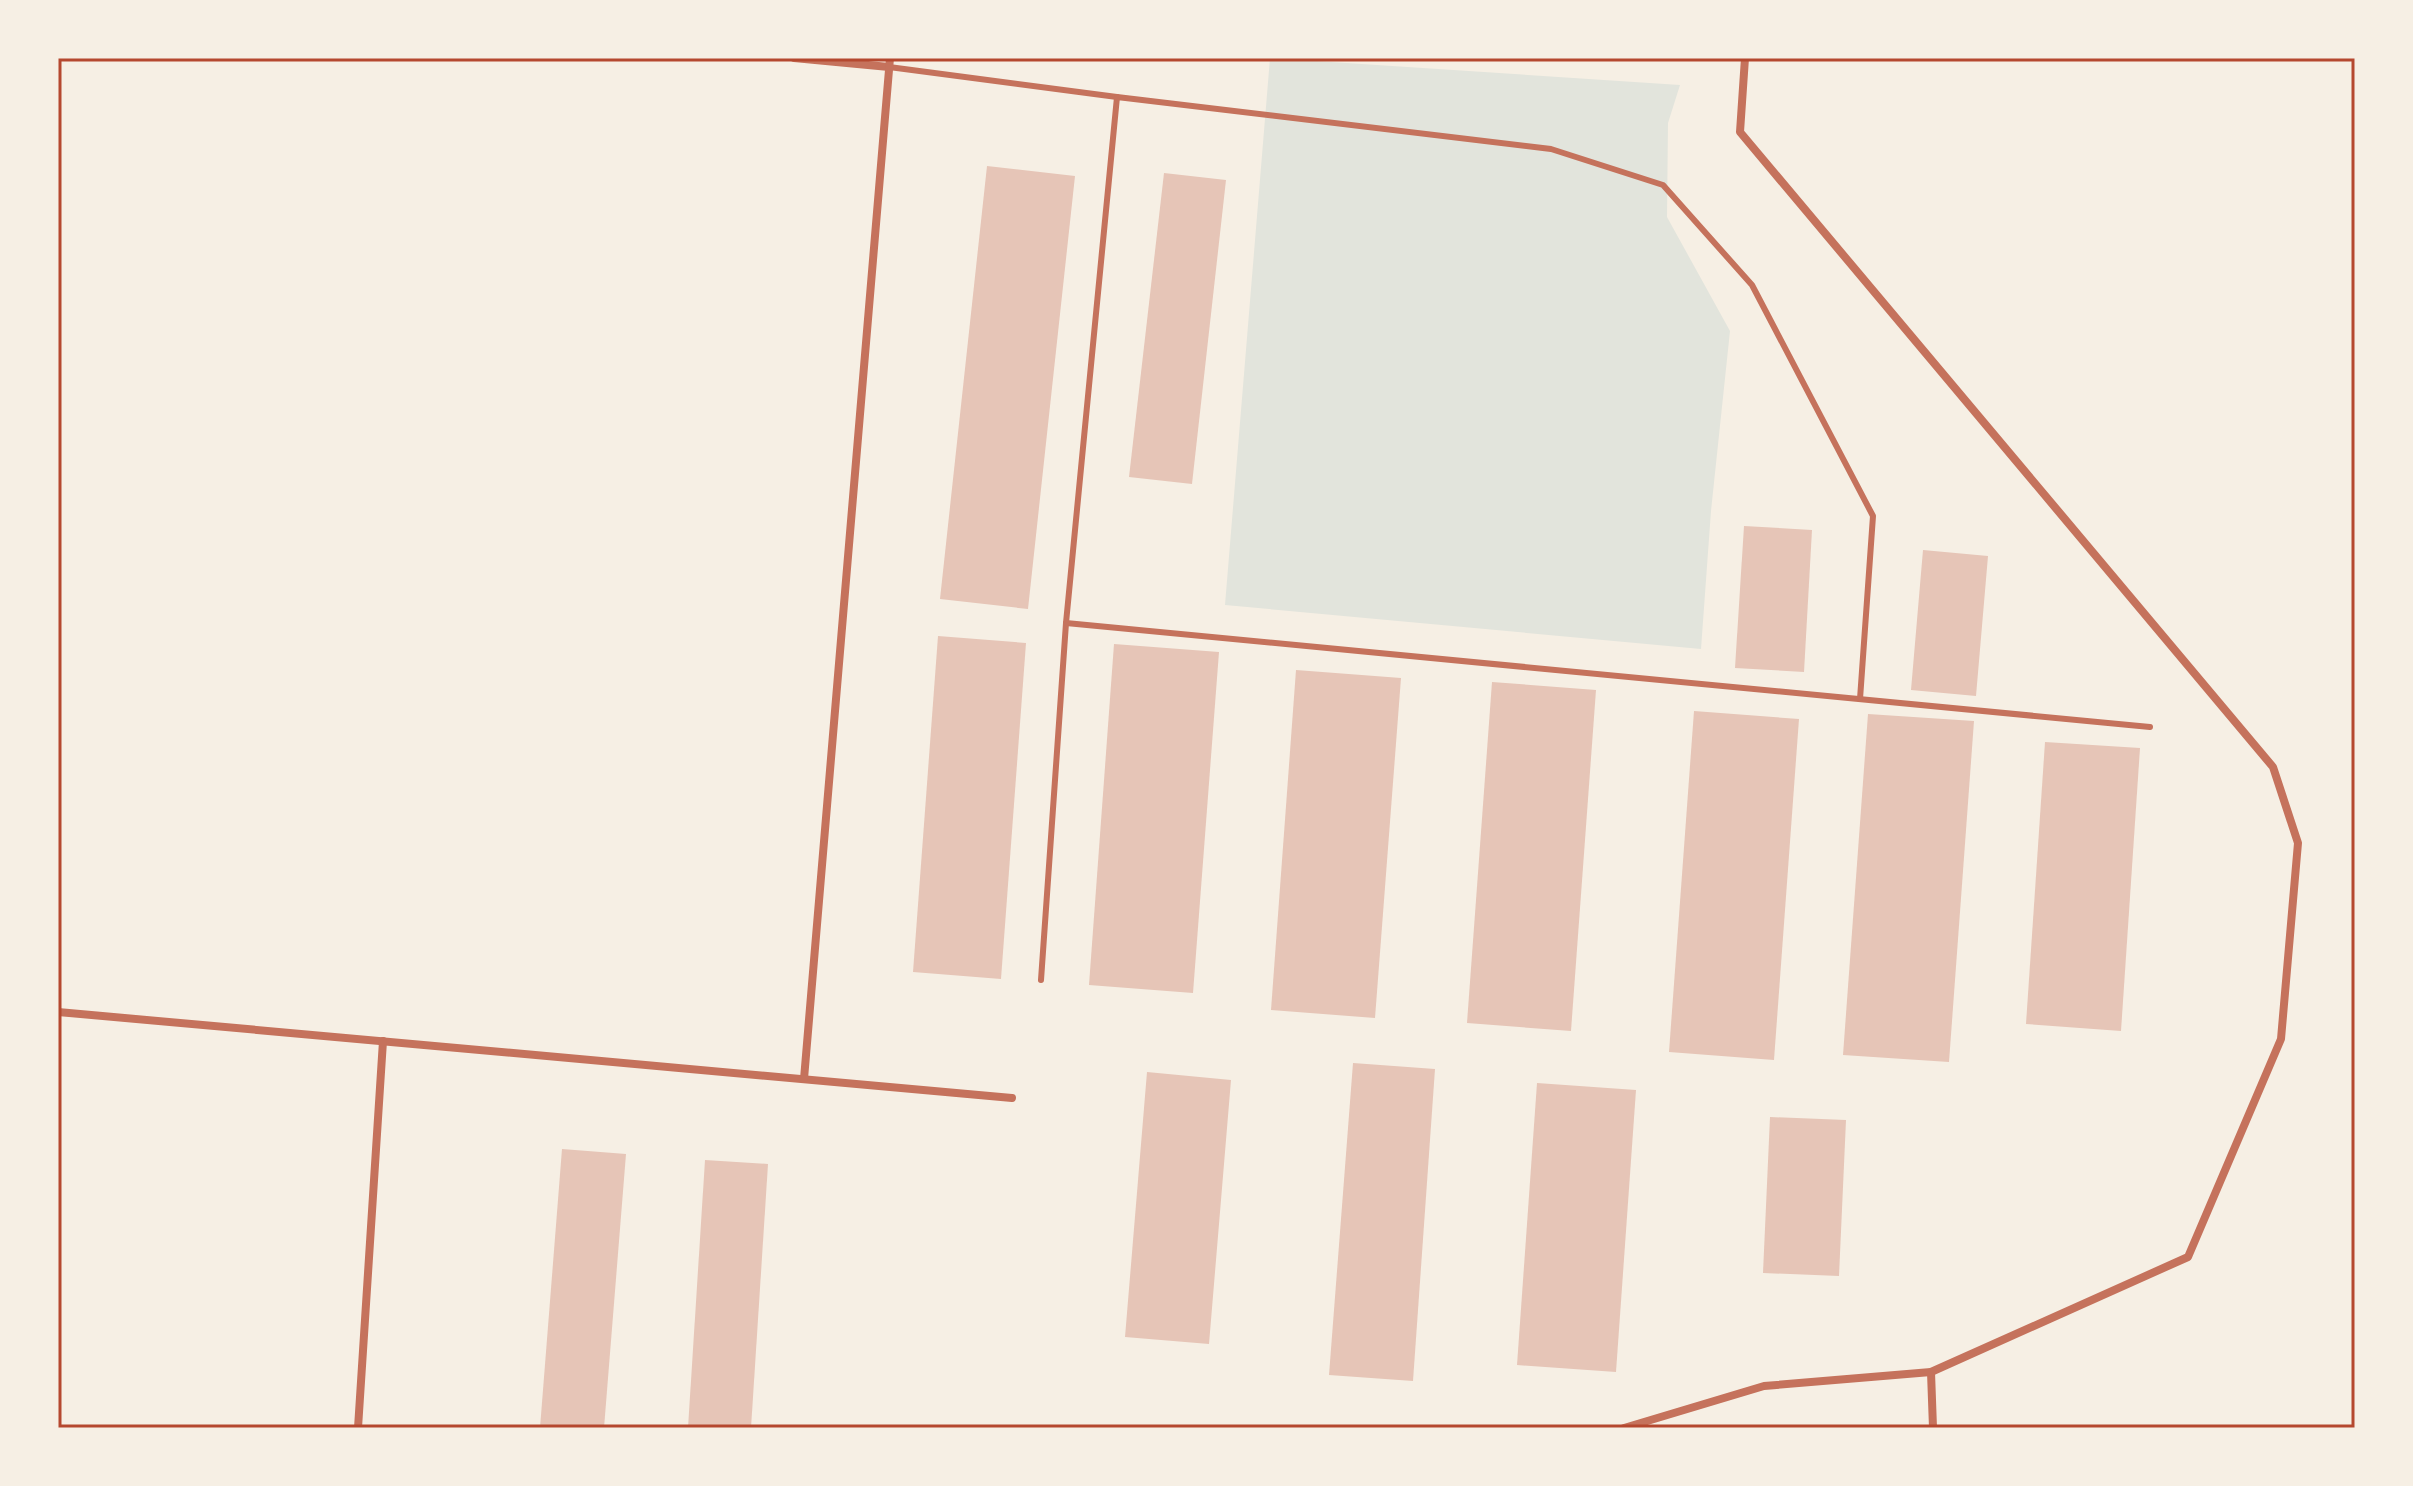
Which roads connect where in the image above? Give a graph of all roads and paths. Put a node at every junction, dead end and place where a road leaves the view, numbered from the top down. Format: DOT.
graph roads {
  1 [pos="794,58"];
  2 [pos="1745,58"];
  3 [pos="889,63"];
  4 [pos="1117,97"];
  5 [pos="1066,623"];
  6 [pos="1860,699"];
  7 [pos="2150,727"];
  8 [pos="1041,980"];
  9 [pos="58,1012"];
  10 [pos="383,1041"];
  11 [pos="804,1079"];
  12 [pos="1012,1098"];
  13 [pos="1931,1372"];
  14 [pos="358,1428"];
  15 [pos="1624,1428"];
  16 [pos="1933,1428"];
  1 -- 3 [label="street"];
  2 -- 13 [label="street"];
  3 -- 4 [label="lane"];
  3 -- 11 [label="street"];
  4 -- 5 [label="lane"];
  4 -- 6 [label="lane"];
  5 -- 6 [label="lane"];
  5 -- 8 [label="lane"];
  6 -- 7 [label="lane"];
  9 -- 10 [label="street"];
  10 -- 11 [label="street"];
  10 -- 14 [label="street"];
  11 -- 12 [label="street"];
  13 -- 15 [label="street"];
  13 -- 16 [label="street"];
}
